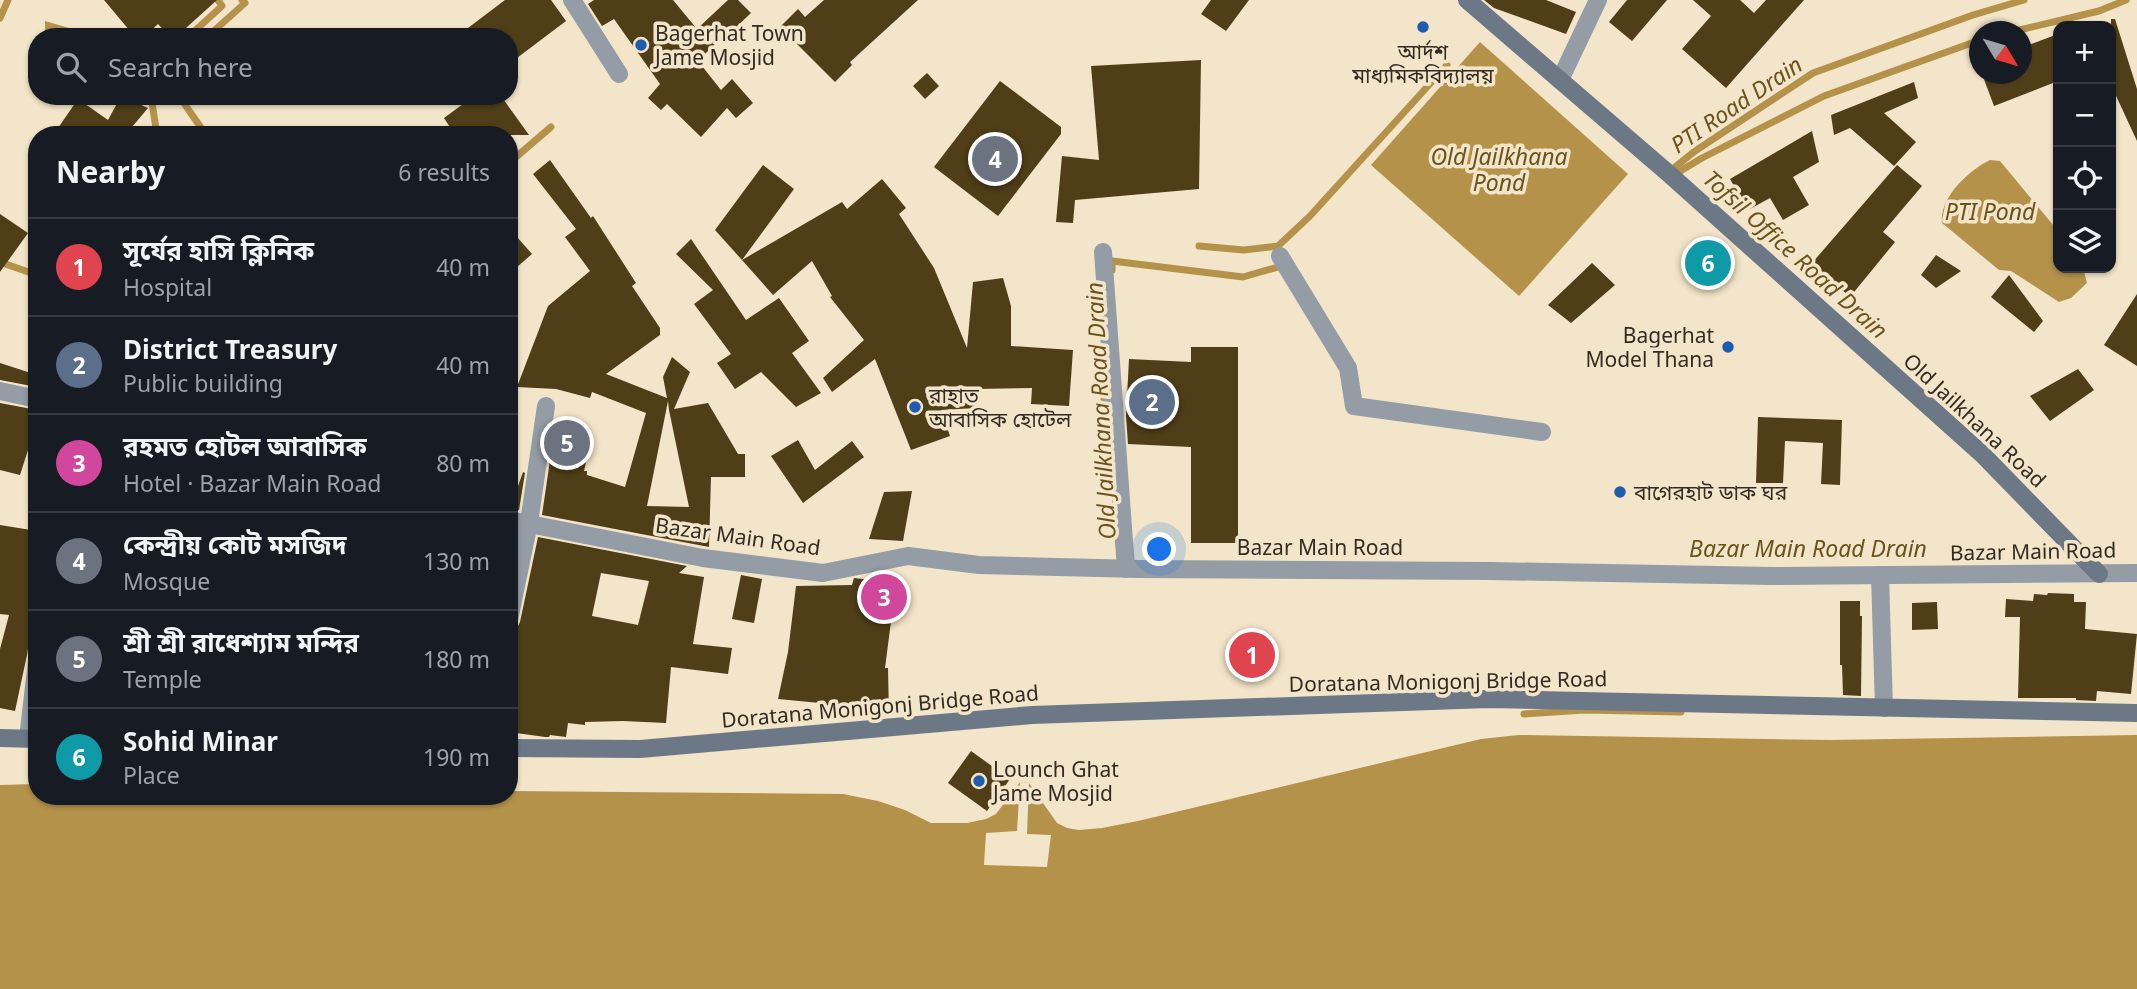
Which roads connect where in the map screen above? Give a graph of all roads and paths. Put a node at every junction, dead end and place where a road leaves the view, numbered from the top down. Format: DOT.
graph roads {
  1 [pos="572,0"];
  2 [pos="1467,0"];
  3 [pos="1598,0"];
  4 [pos="619,74"];
  5 [pos="1560,80"];
  6 [pos="1103,252"];
  7 [pos="1280,256"];
  8 [pos="0,391"];
  9 [pos="28,397"];
  10 [pos="546,406"];
  11 [pos="1542,432"];
  12 [pos="518,521"];
  13 [pos="529,523"];
  14 [pos="1126,569"];
  15 [pos="2137,573"];
  16 [pos="2099,574"];
  17 [pos="1880,575"];
  18 [pos="518,576"];
  19 [pos="1884,708"];
  20 [pos="2137,713"];
  21 [pos="0,738"];
  22 [pos="28,738"];
  23 [pos="518,748"];
  1 -- 4 [label="street"];
  2 -- 5 [label="main road, Old Jailkhana Road"];
  3 -- 5 [label="street"];
  5 -- 16 [label="main road, Old Jailkhana Road"];
  6 -- 14 [label="street"];
  7 -- 11 [label="street"];
  8 -- 9 [label="street"];
  10 -- 13 [label="street"];
  12 -- 13 [label="street, Bazar Main Road"];
  13 -- 14 [label="street, Bazar Main Road"];
  13 -- 18 [label="street"];
  14 -- 17 [label="street, Bazar Main Road"];
  15 -- 16 [label="street, Bazar Main Road"];
  16 -- 17 [label="street, Bazar Main Road"];
  17 -- 19 [label="street"];
  19 -- 20 [label="main road, Doratana Monigonj Bridge Road"];
  19 -- 23 [label="main road, Doratana Monigonj Bridge Road"];
  21 -- 22 [label="main road"];
}
